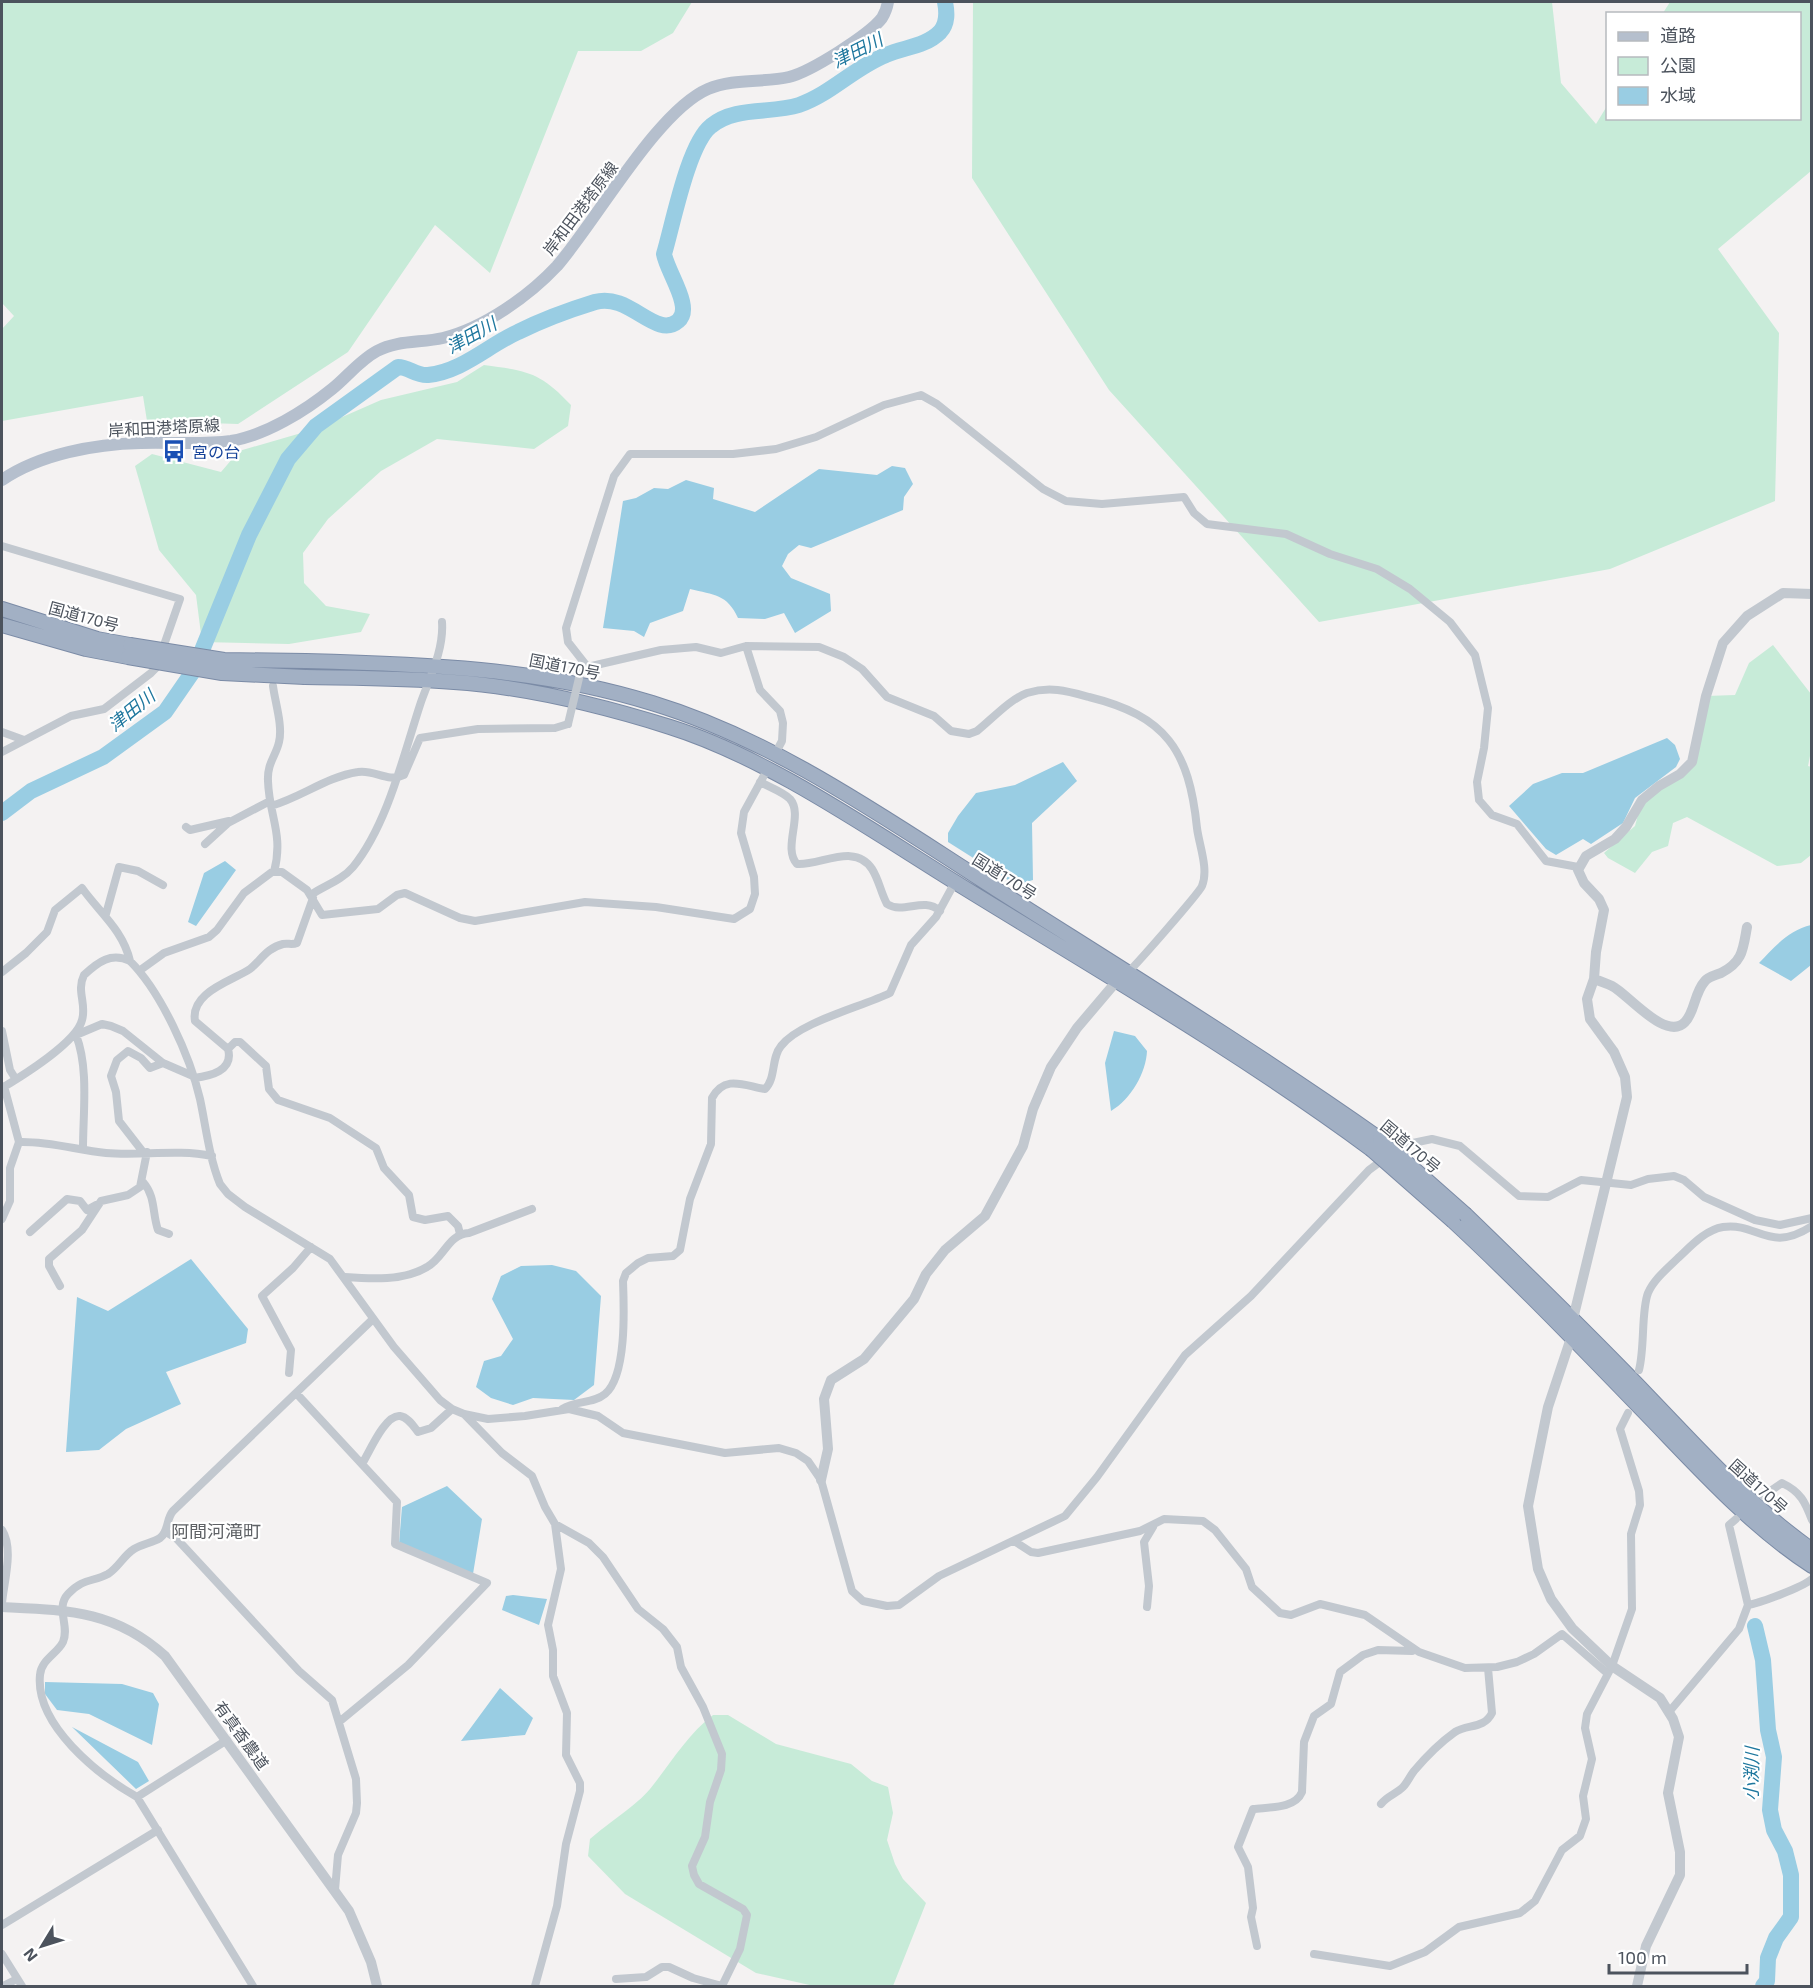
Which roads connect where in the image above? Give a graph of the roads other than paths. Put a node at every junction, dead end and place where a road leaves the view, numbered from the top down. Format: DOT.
graph roads {
  1 [pos="888,2"];
  2 [pos="2,480"];
  3 [pos="2,546"];
  4 [pos="1812,594"];
  5 [pos="2,609"];
  6 [pos="442,622"];
  7 [pos="2,625"];
  8 [pos="746,646"];
  9 [pos="129,651"];
  10 [pos="433,665"];
  11 [pos="583,668"];
  12 [pos="429,680"];
  13 [pos="273,686"];
  14 [pos="2,732"];
  15 [pos="24,740"];
  16 [pos="2,752"];
  17 [pos="775,754"];
  18 [pos="764,776"];
  19 [pos="396,779"];
  20 [pos="271,803"];
  21 [pos="233,821"];
  22 [pos="186,827"];
  23 [pos="205,844"];
  24 [pos="1578,870"];
  25 [pos="274,872"];
  26 [pos="955,882"];
  27 [pos="163,885"];
  28 [pos="312,896"];
  29 [pos="940,911"];
  30 [pos="106,914"];
  31 [pos="1747,927"];
  32 [pos="130,960"];
  33 [pos="139,970"];
  34 [pos="2,972"];
  35 [pos="1129,973"];
  36 [pos="1594,979"];
  37 [pos="1116,982"];
  38 [pos="2,1031"];
  39 [pos="76,1035"];
  40 [pos="228,1049"];
  41 [pos="163,1063"];
  42 [pos="194,1077"];
  43 [pos="15,1078"];
  44 [pos="3,1087"];
  45 [pos="19,1142"];
  46 [pos="1375,1144"];
  47 [pos="83,1148"];
  48 [pos="145,1152"];
  49 [pos="212,1156"];
  50 [pos="1606,1181"];
  51 [pos="143,1182"];
  52 [pos="96,1205"];
  53 [pos="532,1209"];
  54 [pos="1812,1218"];
  55 [pos="2,1219"];
  56 [pos="1812,1226"];
  57 [pos="30,1232"];
  58 [pos="170,1234"];
  59 [pos="460,1234"];
  60 [pos="311,1247"];
  61 [pos="345,1278"];
  62 [pos="60,1286"];
  63 [pos="1573,1318"];
  64 [pos="372,1320"];
  65 [pos="1571,1338"];
  66 [pos="1639,1370"];
  67 [pos="289,1373"];
  68 [pos="296,1393"];
  69 [pos="452,1409"];
  70 [pos="560,1410"];
  71 [pos="1628,1413"];
  72 [pos="464,1414"];
  73 [pos="362,1464"];
  74 [pos="821,1480"];
  75 [pos="1763,1496"];
  76 [pos="1736,1519"];
  77 [pos="1812,1520"];
  78 [pos="555,1524"];
  79 [pos="1153,1527"];
  80 [pos="2,1530"];
  81 [pos="166,1532"];
  82 [pos="1014,1541"];
  83 [pos="1812,1550"];
  84 [pos="1799,1557"];
  85 [pos="1812,1566"];
  86 [pos="1812,1572"];
  87 [pos="1812,1579"];
  88 [pos="2,1605"];
  89 [pos="1748,1605"];
  90 [pos="1147,1607"];
  91 [pos="62,1610"];
  92 [pos="1419,1652"];
  93 [pos="1488,1668"];
  94 [pos="1610,1670"];
  95 [pos="1668,1712"];
  96 [pos="339,1722"];
  97 [pos="227,1740"];
  98 [pos="137,1797"];
  99 [pos="1381,1804"];
  100 [pos="158,1830"];
  101 [pos="335,1890"];
  102 [pos="2,1924"];
  103 [pos="1257,1946"];
  104 [pos="2,1954"];
  105 [pos="1314,1954"];
  106 [pos="616,1979"];
  107 [pos="19,1983"];
  108 [pos="3,1986"];
  109 [pos="253,1986"];
  110 [pos="377,1986"];
  111 [pos="535,1986"];
  112 [pos="1637,1986"];
  1 -- 2 [label="main road, 岸和田港塔原線"];
  3 -- 15 [label="street"];
  4 -- 24 [label="street"];
  5 -- 9 [label="highway, 国道170号"];
  6 -- 10 [label="street"];
  7 -- 9 [label="highway, 国道170号"];
  8 -- 11 [label="street"];
  8 -- 17 [label="street"];
  8 -- 35 [label="street"];
  9 -- 10 [label="highway, 国道170号, bridge"];
  9 -- 12 [label="highway, 国道170号, bridge"];
  10 -- 12 [label="street"];
  10 -- 17 [label="highway, 国道170号"];
  11 -- 19 [label="street, bridge"];
  11 -- 24 [label="street"];
  12 -- 18 [label="highway, 国道170号"];
  12 -- 19 [label="street"];
  13 -- 20 [label="street"];
  14 -- 15 [label="street"];
  15 -- 16 [label="street"];
  17 -- 35 [label="highway, 国道170号"];
  18 -- 26 [label="highway, 国道170号"];
  18 -- 28 [label="street"];
  18 -- 29 [label="street"];
  19 -- 20 [label="street"];
  19 -- 28 [label="street"];
  20 -- 21 [label="street"];
  20 -- 25 [label="street"];
  21 -- 22 [label="street"];
  21 -- 23 [label="street"];
  24 -- 36 [label="street"];
  25 -- 28 [label="street"];
  25 -- 33 [label="street"];
  26 -- 29 [label="street"];
  26 -- 37 [label="highway, 国道170号"];
  27 -- 30 [label="street"];
  28 -- 40 [label="street"];
  29 -- 70 [label="street"];
  30 -- 32 [label="street"];
  30 -- 34 [label="street"];
  31 -- 36 [label="street"];
  32 -- 33 [label="street"];
  32 -- 39 [label="street"];
  33 -- 42 [label="street"];
  35 -- 37 [label="street"];
  35 -- 46 [label="highway, 国道170号"];
  36 -- 50 [label="street"];
  37 -- 46 [label="highway, 国道170号"];
  37 -- 74 [label="street"];
  38 -- 43 [label="street"];
  39 -- 41 [label="street"];
  39 -- 43 [label="street"];
  39 -- 47 [label="street"];
  40 -- 42 [label="street"];
  40 -- 59 [label="street"];
  41 -- 42 [label="street"];
  41 -- 48 [label="street"];
  42 -- 49 [label="street"];
  43 -- 44 [label="street"];
  44 -- 45 [label="street"];
  45 -- 47 [label="street"];
  45 -- 55 [label="street"];
  46 -- 63 [label="highway, 国道170号, bridge"];
  46 -- 65 [label="highway, 国道170号, bridge"];
  47 -- 48 [label="street"];
  48 -- 49 [label="street"];
  48 -- 51 [label="street"];
  49 -- 60 [label="street"];
  50 -- 54 [label="street"];
  50 -- 63 [label="street"];
  50 -- 82 [label="street"];
  51 -- 52 [label="street"];
  51 -- 58 [label="street"];
  52 -- 57 [label="street"];
  52 -- 62 [label="street"];
  53 -- 59 [label="street"];
  56 -- 66 [label="street"];
  59 -- 61 [label="street"];
  60 -- 61 [label="street"];
  60 -- 67 [label="street"];
  61 -- 64 [label="street"];
  63 -- 65 [label="street"];
  63 -- 83 [label="highway, 国道170号"];
  64 -- 68 [label="street"];
  64 -- 69 [label="street"];
  65 -- 84 [label="highway, 国道170号"];
  65 -- 94 [label="street"];
  68 -- 73 [label="street"];
  68 -- 81 [label="street"];
  69 -- 72 [label="street"];
  69 -- 73 [label="street"];
  70 -- 72 [label="street"];
  70 -- 74 [label="street"];
  71 -- 94 [label="street"];
  72 -- 78 [label="street"];
  73 -- 96 [label="street"];
  74 -- 82 [label="street"];
  75 -- 77 [label="street"];
  76 -- 89 [label="street"];
  78 -- 106 [label="street"];
  78 -- 111 [label="street"];
  79 -- 82 [label="street"];
  79 -- 90 [label="street"];
  79 -- 92 [label="street"];
  80 -- 88 [label="street"];
  81 -- 91 [label="street"];
  81 -- 96 [label="street"];
  84 -- 85 [label="highway, 国道170号"];
  84 -- 86 [label="street"];
  87 -- 89 [label="street"];
  88 -- 91 [label="street, 有真香農道"];
  89 -- 95 [label="street"];
  91 -- 97 [label="street, 有真香農道"];
  91 -- 98 [label="street"];
  92 -- 93 [label="street"];
  92 -- 103 [label="street"];
  93 -- 94 [label="street"];
  93 -- 99 [label="street"];
  94 -- 95 [label="street"];
  94 -- 105 [label="street"];
  95 -- 112 [label="street"];
  96 -- 101 [label="street"];
  97 -- 98 [label="street"];
  97 -- 101 [label="street, 有真香農道"];
  98 -- 100 [label="street"];
  100 -- 102 [label="street"];
  100 -- 109 [label="street"];
  101 -- 110 [label="street, 有真香農道"];
  104 -- 107 [label="street"];
  107 -- 108 [label="street"];
}
